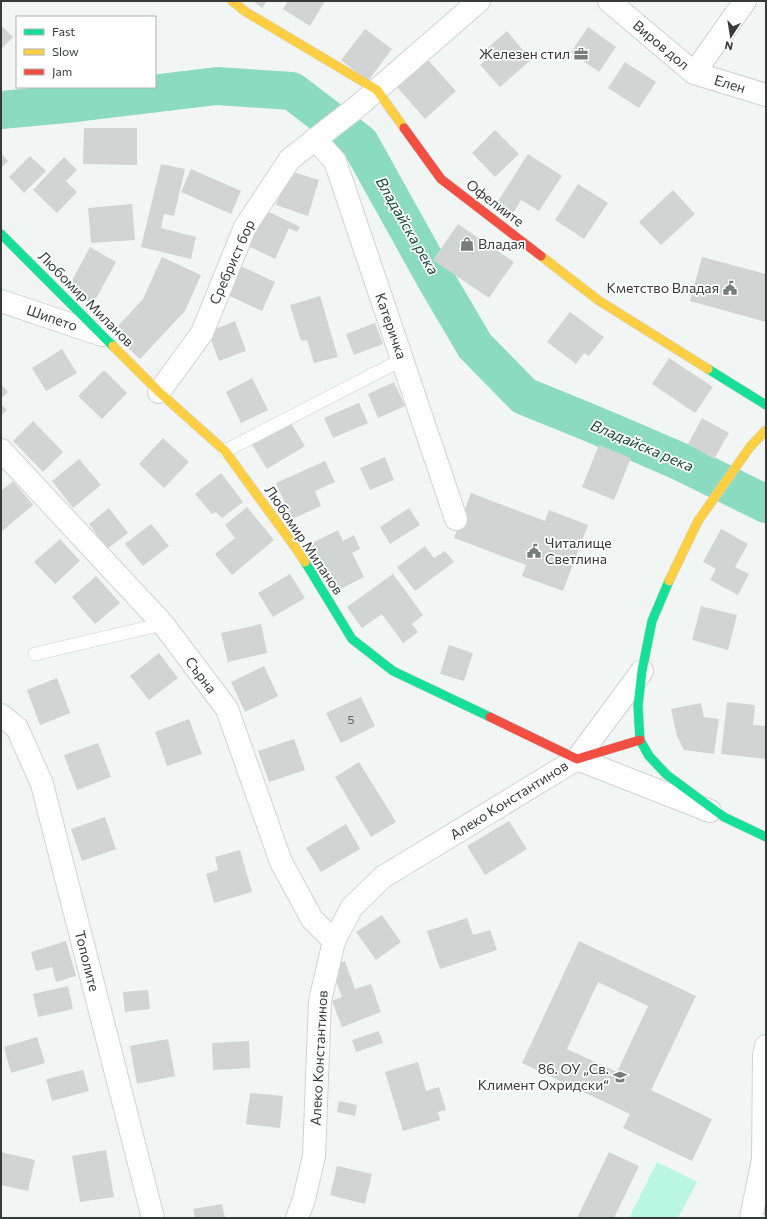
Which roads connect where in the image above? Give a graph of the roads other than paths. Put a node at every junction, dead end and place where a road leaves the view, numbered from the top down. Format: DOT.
graph roads {
  1 [pos="232,1"];
  2 [pos="479,1"];
  3 [pos="609,1"];
  4 [pos="746,1"];
  5 [pos="694,73"];
  6 [pos="377,90"];
  7 [pos="766,96"];
  8 [pos="315,139"];
  9 [pos="1,234"];
  10 [pos="1,301"];
  11 [pos="102,335"];
  12 [pos="403,359"];
  13 [pos="159,392"];
  14 [pos="766,405"];
  15 [pos="766,430"];
  16 [pos="1,450"];
  17 [pos="226,451"];
  18 [pos="456,519"];
  19 [pos="163,624"];
  20 [pos="35,654"];
  21 [pos="642,671"];
  22 [pos="1,715"];
  23 [pos="640,740"];
  24 [pos="577,759"];
  25 [pos="724,816"];
  26 [pos="766,837"];
  27 [pos="334,941"];
  28 [pos="766,1046"];
  29 [pos="152,1218"];
  30 [pos="297,1218"];
  31 [pos="752,1218"];
  1 -- 6 [label="street, Офелиите"];
  2 -- 6 [label="street"];
  3 -- 5 [label="street, Виров дол"];
  4 -- 5 [label="street"];
  5 -- 7 [label="street, Елен"];
  6 -- 8 [label="street, Сребрист бор"];
  6 -- 14 [label="street, Офелиите"];
  8 -- 12 [label="street, Катеричка"];
  8 -- 13 [label="street, Сребрист бор"];
  9 -- 11 [label="street, Любомир Миланов"];
  10 -- 11 [label="street, Шипето"];
  11 -- 13 [label="street, Любомир Миланов"];
  12 -- 17 [label="lane"];
  12 -- 18 [label="street, Катеричка"];
  13 -- 17 [label="street, Любомир Миланов"];
  15 -- 21 [label="street"];
  16 -- 19 [label="street, Сърна"];
  17 -- 24 [label="street, Любомир Миланов"];
  19 -- 20 [label="lane"];
  19 -- 27 [label="street, Сърна"];
  21 -- 23 [label="street"];
  21 -- 24 [label="street"];
  22 -- 29 [label="street, Тополите"];
  23 -- 24 [label="street"];
  23 -- 25 [label="street"];
  24 -- 25 [label="street"];
  24 -- 27 [label="street, Алеко Константинов"];
  25 -- 26 [label="street"];
  27 -- 30 [label="street, Алеко Константинов"];
  28 -- 31 [label="street"];
}
